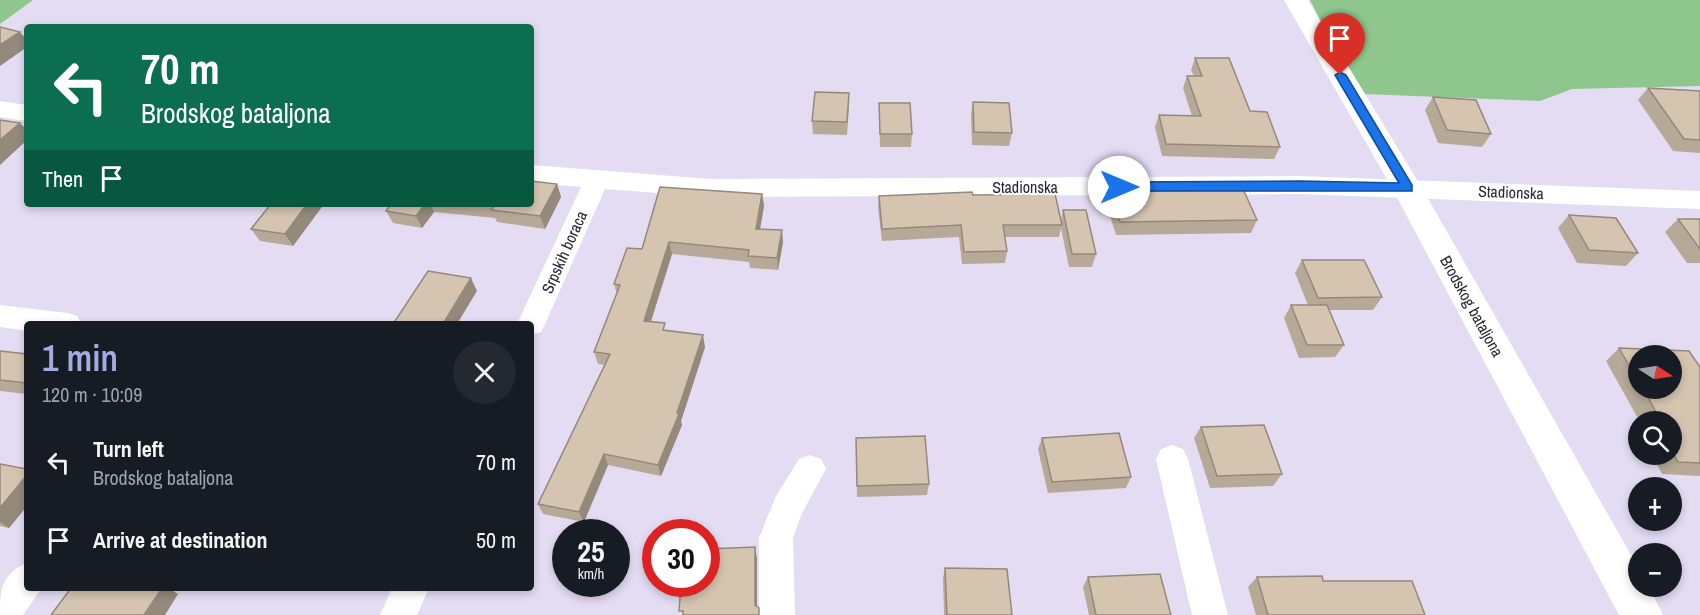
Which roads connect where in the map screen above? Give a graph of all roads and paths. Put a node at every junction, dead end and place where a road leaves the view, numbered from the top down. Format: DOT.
graph roads {
  1 [pos="1296,0"];
  2 [pos="0,109"];
  3 [pos="24,113"];
  4 [pos="534,174"];
  5 [pos="597,179"];
  6 [pos="1407,188"];
  7 [pos="1700,200"];
  8 [pos="0,316"];
  9 [pos="42,321"];
  10 [pos="532,321"];
  11 [pos="1172,459"];
  12 [pos="810,469"];
  13 [pos="24,584"];
  14 [pos="410,591"];
  15 [pos="2,615"];
  16 [pos="398,615"];
  17 [pos="777,615"];
  18 [pos="1210,615"];
  19 [pos="1642,615"];
  1 -- 6 [label="street, Brodskog bataljona"];
  2 -- 3 [label="street"];
  4 -- 5 [label="street, Stadionska"];
  5 -- 6 [label="street, Stadionska"];
  5 -- 10 [label="street, Srpskih boraca"];
  6 -- 7 [label="street, Stadionska"];
  6 -- 19 [label="street, Brodskog bataljona"];
  8 -- 9 [label="street"];
  11 -- 18 [label="street"];
  12 -- 17 [label="street"];
  13 -- 15 [label="street"];
  14 -- 16 [label="street"];
}
